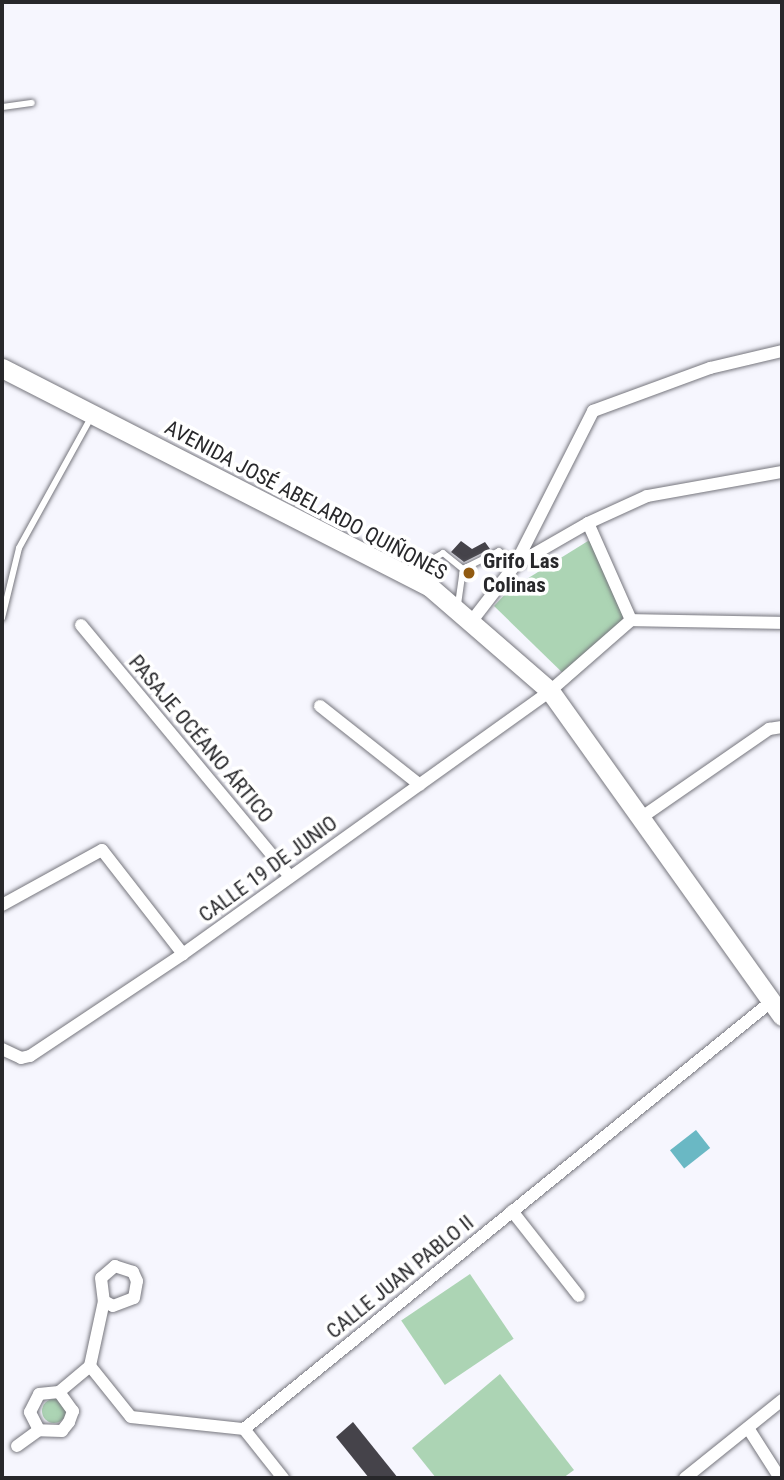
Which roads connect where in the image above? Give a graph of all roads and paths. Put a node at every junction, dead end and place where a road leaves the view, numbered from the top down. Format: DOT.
graph roads {
  1 [pos="32,103"];
  2 [pos="2,107"];
  3 [pos="782,351"];
  4 [pos="2,368"];
  5 [pos="92,414"];
  6 [pos="782,472"];
  7 [pos="588,523"];
  8 [pos="515,565"];
  9 [pos="463,569"];
  10 [pos="405,574"];
  11 [pos="464,616"];
  12 [pos="2,618"];
  13 [pos="631,620"];
  14 [pos="782,623"];
  15 [pos="81,625"];
  16 [pos="551,691"];
  17 [pos="320,706"];
  18 [pos="782,727"];
  19 [pos="419,785"];
  20 [pos="642,817"];
  21 [pos="290,877"];
  22 [pos="2,905"];
  23 [pos="183,954"];
  24 [pos="777,1008"];
  25 [pos="2,1049"];
  26 [pos="512,1211"];
  27 [pos="579,1296"];
  28 [pos="104,1301"];
  29 [pos="90,1367"];
  30 [pos="59,1392"];
  31 [pos="782,1400"];
  32 [pos="748,1428"];
  33 [pos="244,1429"];
  34 [pos="38,1430"];
  35 [pos="17,1446"];
  36 [pos="283,1478"];
  37 [pos="685,1478"];
  38 [pos="780,1478"];
  1 -- 2 [label="lane"];
  3 -- 8 [label="street"];
  4 -- 5 [label="main road, AVENIDA JOSÉ ABELARDO QUIÑONES"];
  5 -- 10 [label="main road, AVENIDA JOSÉ ABELARDO QUIÑONES"];
  5 -- 12 [label="lane"];
  6 -- 7 [label="street"];
  7 -- 8 [label="street"];
  7 -- 13 [label="street"];
  8 -- 9 [label="lane"];
  8 -- 11 [label="street"];
  9 -- 10 [label="lane"];
  9 -- 11 [label="lane"];
  10 -- 11 [label="main road, AVENIDA JOSÉ ABELARDO QUIÑONES"];
  11 -- 16 [label="main road, AVENIDA JOSÉ ABELARDO QUIÑONES"];
  13 -- 14 [label="street"];
  13 -- 16 [label="street, CALLE 19 DE JUNIO"];
  15 -- 21 [label="street, PASAJE OCÉANO ÁRTICO"];
  16 -- 19 [label="street, CALLE 19 DE JUNIO"];
  16 -- 20 [label="main road, AVENIDA JOSÉ ABELARDO QUIÑONES"];
  17 -- 19 [label="street"];
  18 -- 20 [label="street"];
  19 -- 21 [label="street, CALLE 19 DE JUNIO"];
  20 -- 24 [label="main road, AVENIDA JOSÉ ABELARDO QUIÑONES"];
  21 -- 23 [label="street, CALLE 19 DE JUNIO"];
  22 -- 23 [label="street"];
  23 -- 25 [label="street, CALLE 19 DE JUNIO"];
  24 -- 26 [label="street, CALLE JUAN PABLO II"];
  26 -- 27 [label="street"];
  26 -- 33 [label="street, CALLE JUAN PABLO II"];
  28 -- 29 [label="street"];
  29 -- 30 [label="street"];
  29 -- 33 [label="street"];
  30 -- 34 [label="street"];
  30 -- 34 [label="street"];
  31 -- 32 [label="street"];
  32 -- 37 [label="street"];
  32 -- 38 [label="street"];
  33 -- 36 [label="street"];
  34 -- 35 [label="street"];
}
